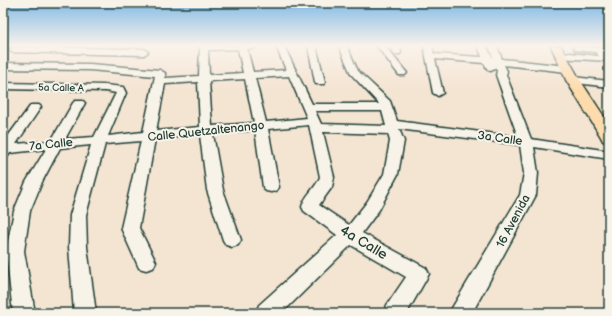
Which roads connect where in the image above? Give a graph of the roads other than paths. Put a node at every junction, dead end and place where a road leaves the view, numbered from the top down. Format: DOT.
graph roads {
  1 [pos="488,60"];
  2 [pos="33,61"];
  3 [pos="204,61"];
  4 [pos="247,61"];
  5 [pos="286,61"];
  6 [pos="315,61"];
  7 [pos="349,61"];
  8 [pos="392,61"];
  9 [pos="431,61"];
  10 [pos="489,61"];
  11 [pos="498,61"];
  12 [pos="568,61"];
  13 [pos="3,66"];
  14 [pos="27,67"];
  15 [pos="500,68"];
  16 [pos="291,73"];
  17 [pos="402,73"];
  18 [pos="570,74"];
  19 [pos="249,76"];
  20 [pos="160,77"];
  21 [pos="203,79"];
  22 [pos="320,82"];
  23 [pos="609,84"];
  24 [pos="5,88"];
  25 [pos="438,93"];
  26 [pos="79,103"];
  27 [pos="35,107"];
  28 [pos="307,107"];
  29 [pos="386,108"];
  30 [pos="314,125"];
  31 [pos="261,126"];
  32 [pos="393,127"];
  33 [pos="206,132"];
  34 [pos="608,134"];
  35 [pos="148,137"];
  36 [pos="99,140"];
  37 [pos="526,142"];
  38 [pos="55,144"];
  39 [pos="4,150"];
  40 [pos="609,156"];
  41 [pos="271,187"];
  42 [pos="350,235"];
  43 [pos="232,240"];
  44 [pos="146,262"];
  45 [pos="465,311"];
  46 [pos="24,313"];
  47 [pos="85,313"];
  48 [pos="267,313"];
  49 [pos="395,313"];
  1 -- 15 [label="street, 16 Avenida"];
  2 -- 14 [label="street"];
  3 -- 21 [label="street"];
  4 -- 19 [label="street"];
  5 -- 16 [label="street"];
  6 -- 22 [label="street"];
  7 -- 29 [label="street"];
  8 -- 17 [label="street"];
  9 -- 25 [label="street"];
  10 -- 15 [label="street"];
  11 -- 15 [label="street, 16 Avenida"];
  12 -- 18 [label="main road"];
  13 -- 14 [label="street"];
  14 -- 20 [label="street"];
  14 -- 24 [label="street"];
  15 -- 18 [label="street"];
  15 -- 37 [label="street, 16 Avenida"];
  16 -- 19 [label="street"];
  16 -- 28 [label="street"];
  18 -- 23 [label="street"];
  18 -- 34 [label="main road"];
  19 -- 21 [label="street"];
  19 -- 31 [label="street"];
  20 -- 21 [label="street"];
  20 -- 35 [label="street"];
  21 -- 33 [label="street"];
  24 -- 36 [label="street, 5a Calle A"];
  26 -- 38 [label="street"];
  27 -- 39 [label="street"];
  28 -- 29 [label="street"];
  28 -- 30 [label="street"];
  29 -- 32 [label="street"];
  30 -- 31 [label="street, Calle Quetzaltenango"];
  30 -- 32 [label="street, Calle Quetzaltenango"];
  30 -- 42 [label="street, 4a Calle"];
  31 -- 33 [label="street, Calle Quetzaltenango"];
  31 -- 41 [label="street"];
  32 -- 37 [label="street, 3a Calle"];
  32 -- 42 [label="street"];
  33 -- 35 [label="street, Calle Quetzaltenango"];
  33 -- 43 [label="street"];
  35 -- 36 [label="street, Calle Quetzaltenango"];
  35 -- 44 [label="street"];
  36 -- 38 [label="street, 7a Calle"];
  36 -- 47 [label="street"];
  37 -- 40 [label="street, 3a Calle"];
  37 -- 45 [label="street, 16 Avenida"];
  38 -- 39 [label="street, 7a Calle"];
  38 -- 46 [label="street"];
  42 -- 48 [label="street"];
  42 -- 49 [label="street, 4a Calle"];
}
